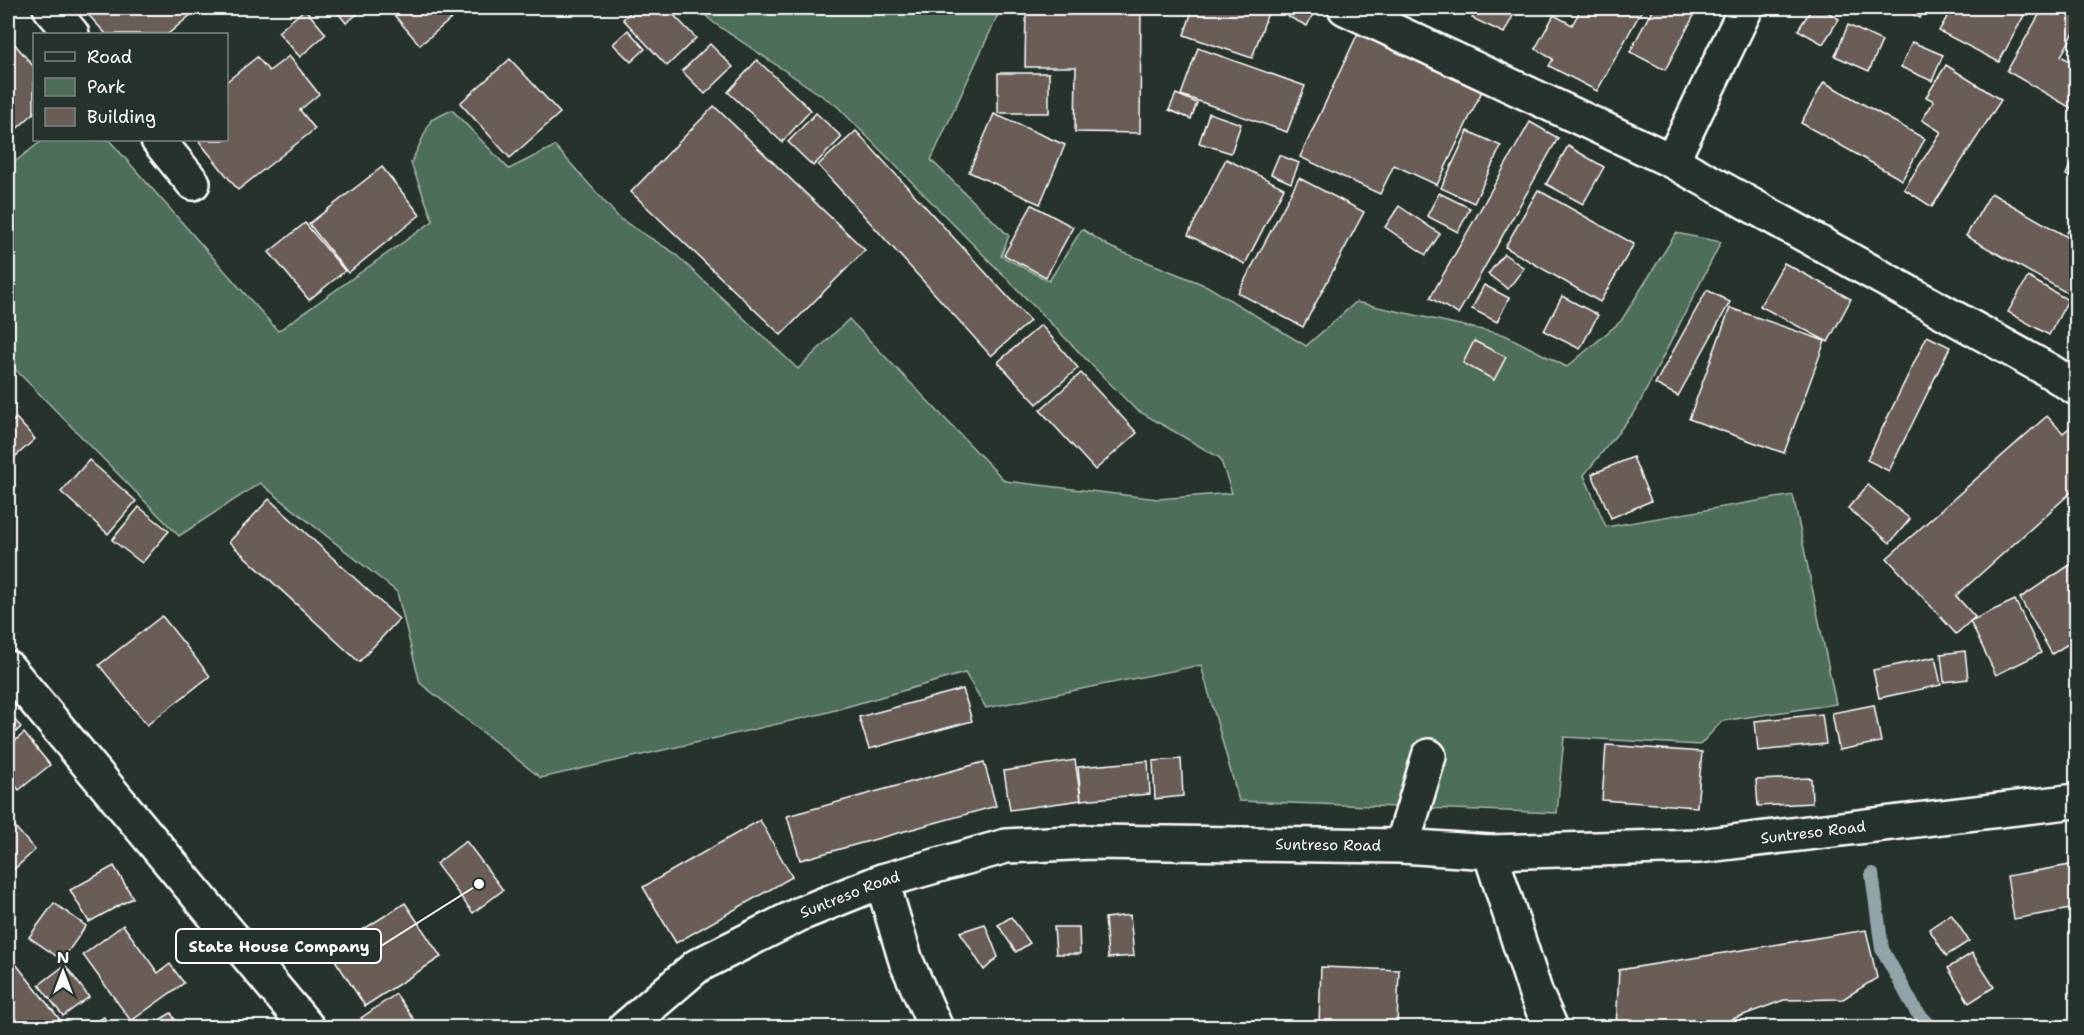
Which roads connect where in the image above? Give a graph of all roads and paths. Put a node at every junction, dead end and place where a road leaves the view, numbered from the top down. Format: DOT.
graph roads {
  1 [pos="50,8"];
  2 [pos="1345,8"];
  3 [pos="1746,8"];
  4 [pos="71,33"];
  5 [pos="159,141"];
  6 [pos="1672,161"];
  7 [pos="193,183"];
  8 [pos="2076,388"];
  9 [pos="8,668"];
  10 [pos="1429,756"];
  11 [pos="2076,801"];
  12 [pos="1402,846"];
  13 [pos="1490,852"];
  14 [pos="882,881"];
  15 [pos="308,1028"];
  16 [pos="625,1028"];
  17 [pos="936,1028"];
  18 [pos="1551,1028"];
  1 -- 4 [label="street"];
  2 -- 6 [label="street"];
  3 -- 6 [label="street"];
  5 -- 7 [label="street"];
  6 -- 8 [label="street"];
  9 -- 15 [label="street"];
  10 -- 12 [label="street"];
  11 -- 13 [label="street, Suntreso Road"];
  12 -- 13 [label="street, Suntreso Road"];
  12 -- 14 [label="street, Suntreso Road"];
  13 -- 18 [label="street"];
  14 -- 16 [label="street, Suntreso Road"];
  14 -- 17 [label="street"];
}
